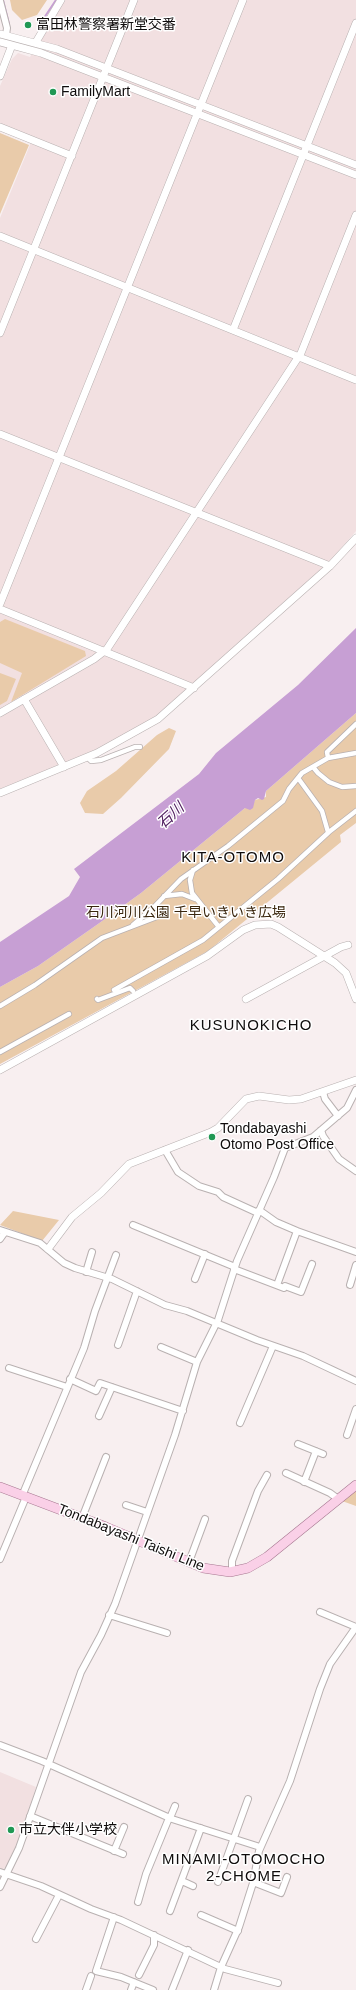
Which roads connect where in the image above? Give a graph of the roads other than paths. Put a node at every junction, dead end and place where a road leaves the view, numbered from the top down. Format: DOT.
graph roads {
  1 [pos="61,0"];
  2 [pos="134,0"];
  3 [pos="243,0"];
  4 [pos="0,1"];
  5 [pos="356,23"];
  6 [pos="3,35"];
  7 [pos="0,42"];
  8 [pos="36,42"];
  9 [pos="12,45"];
  10 [pos="107,68"];
  11 [pos="0,76"];
  12 [pos="103,78"];
  13 [pos="201,104"];
  14 [pos="198,113"];
  15 [pos="0,127"];
  16 [pos="307,146"];
  17 [pos="303,154"];
  18 [pos="72,156"];
  19 [pos="356,165"];
  20 [pos="356,175"];
  21 [pos="356,215"];
  22 [pos="0,236"];
  23 [pos="34,250"];
  24 [pos="127,288"];
  25 [pos="233,330"];
  26 [pos="0,333"];
  27 [pos="298,356"];
  28 [pos="356,380"];
  29 [pos="0,434"];
  30 [pos="59,457"];
  31 [pos="197,513"];
  32 [pos="356,538"];
  33 [pos="330,566"];
  34 [pos="0,604"];
  35 [pos="0,609"];
  36 [pos="104,651"];
  37 [pos="194,688"];
  38 [pos="24,699"];
  39 [pos="0,713"];
  40 [pos="356,724"];
  41 [pos="140,747"];
  42 [pos="356,753"];
  43 [pos="87,757"];
  44 [pos="328,758"];
  45 [pos="64,767"];
  46 [pos="313,767"];
  47 [pos="298,778"];
  48 [pos="356,786"];
  49 [pos="0,793"];
  50 [pos="356,811"];
  51 [pos="328,832"];
  52 [pos="193,870"];
  53 [pos="164,896"];
  54 [pos="197,900"];
  55 [pos="157,917"];
  56 [pos="133,925"];
  57 [pos="219,927"];
  58 [pos="348,945"];
  59 [pos="324,956"];
  60 [pos="114,990"];
  61 [pos="133,991"];
  62 [pos="97,999"];
  63 [pos="246,999"];
  64 [pos="356,999"];
  65 [pos="0,1006"];
  66 [pos="69,1014"];
  67 [pos="0,1052"];
  68 [pos="0,1070"];
  69 [pos="356,1080"];
  70 [pos="356,1090"];
  71 [pos="323,1092"];
  72 [pos="338,1116"];
  73 [pos="321,1130"];
  74 [pos="165,1150"];
  75 [pos="356,1171"];
  76 [pos="258,1212"];
  77 [pos="133,1225"];
  78 [pos="3,1231"];
  79 [pos="297,1231"];
  80 [pos="0,1239"];
  81 [pos="48,1249"];
  82 [pos="92,1252"];
  83 [pos="356,1252"];
  84 [pos="205,1254"];
  85 [pos="116,1255"];
  86 [pos="312,1264"];
  87 [pos="356,1265"];
  88 [pos="234,1268"];
  89 [pos="86,1272"];
  90 [pos="108,1278"];
  91 [pos="195,1279"];
  92 [pos="350,1285"];
  93 [pos="277,1286"];
  94 [pos="137,1291"];
  95 [pos="217,1322"];
  96 [pos="118,1345"];
  97 [pos="273,1346"];
  98 [pos="161,1347"];
  99 [pos="197,1362"];
  100 [pos="9,1368"];
  101 [pos="70,1379"];
  102 [pos="356,1381"];
  103 [pos="67,1387"];
  104 [pos="112,1387"];
  105 [pos="356,1410"];
  106 [pos="183,1411"];
  107 [pos="99,1416"];
  108 [pos="354,1422"];
  109 [pos="240,1423"];
  110 [pos="346,1435"];
  111 [pos="298,1444"];
  112 [pos="316,1451"];
  113 [pos="323,1454"];
  114 [pos="106,1457"];
  115 [pos="286,1473"];
  116 [pos="267,1475"];
  117 [pos="304,1482"];
  118 [pos="356,1485"];
  119 [pos="0,1487"];
  120 [pos="24,1496"];
  121 [pos="338,1499"];
  122 [pos="126,1505"];
  123 [pos="147,1512"];
  124 [pos="82,1518"];
  125 [pos="205,1519"];
  126 [pos="138,1540"];
  127 [pos="0,1559"];
  128 [pos="189,1562"];
  129 [pos="232,1572"];
  130 [pos="320,1612"];
  131 [pos="109,1615"];
  132 [pos="356,1627"];
  133 [pos="167,1633"];
  134 [pos="0,1745"];
  135 [pos="48,1764"];
  136 [pos="248,1799"];
  137 [pos="175,1806"];
  138 [pos="30,1816"];
  139 [pos="170,1818"];
  140 [pos="124,1827"];
  141 [pos="201,1828"];
  142 [pos="232,1838"];
  143 [pos="260,1847"];
  144 [pos="114,1851"];
  145 [pos="123,1854"];
  146 [pos="3,1873"];
  147 [pos="286,1877"];
  148 [pos="182,1881"];
  149 [pos="218,1882"];
  150 [pos="253,1882"];
  151 [pos="193,1886"];
  152 [pos="0,1887"];
  153 [pos="281,1892"];
  154 [pos="60,1895"];
  155 [pos="288,1895"];
  156 [pos="138,1902"];
  157 [pos="170,1911"];
  158 [pos="201,1915"];
  159 [pos="114,1917"];
  160 [pos="238,1931"];
  161 [pos="154,1935"];
  162 [pos="36,1939"];
  163 [pos="188,1950"];
  164 [pos="136,1964"];
  165 [pos="143,1967"];
  166 [pos="221,1967"];
  167 [pos="139,1975"];
  168 [pos="91,1976"];
  169 [pos="134,1982"];
  170 [pos="278,1984"];
  171 [pos="86,1990"];
  172 [pos="131,1990"];
  173 [pos="153,1990"];
  174 [pos="172,1990"];
  175 [pos="214,1990"];
  1 -- 8 [label="street"];
  2 -- 10 [label="street"];
  3 -- 13 [label="street"];
  4 -- 6 [label="street"];
  5 -- 16 [label="street"];
  6 -- 8 [label="street"];
  7 -- 9 [label="street"];
  8 -- 10 [label="street"];
  9 -- 11 [label="street"];
  9 -- 12 [label="street"];
  10 -- 12 [label="street"];
  10 -- 13 [label="street"];
  12 -- 14 [label="street"];
  12 -- 18 [label="street"];
  13 -- 14 [label="street"];
  13 -- 16 [label="street"];
  14 -- 17 [label="street"];
  14 -- 24 [label="street"];
  15 -- 18 [label="street"];
  16 -- 17 [label="street"];
  16 -- 19 [label="street"];
  17 -- 20 [label="street"];
  17 -- 25 [label="street"];
  18 -- 23 [label="street"];
  21 -- 27 [label="street"];
  22 -- 23 [label="street"];
  23 -- 24 [label="street"];
  23 -- 26 [label="street"];
  24 -- 25 [label="street"];
  24 -- 30 [label="street"];
  25 -- 27 [label="street"];
  27 -- 28 [label="street"];
  27 -- 31 [label="street"];
  29 -- 30 [label="street"];
  30 -- 31 [label="street"];
  30 -- 34 [label="street"];
  31 -- 33 [label="street"];
  31 -- 36 [label="street"];
  32 -- 33 [label="street"];
  33 -- 37 [label="street"];
  35 -- 36 [label="street"];
  36 -- 37 [label="street"];
  36 -- 38 [label="street"];
  37 -- 43 [label="street"];
  38 -- 39 [label="street"];
  38 -- 45 [label="street"];
  40 -- 44 [label="street"];
  41 -- 43 [label="street"];
  42 -- 44 [label="street"];
  43 -- 45 [label="street"];
  44 -- 46 [label="street"];
  45 -- 49 [label="street"];
  46 -- 47 [label="street"];
  46 -- 48 [label="street"];
  47 -- 51 [label="street"];
  47 -- 52 [label="street"];
  50 -- 51 [label="street"];
  51 -- 57 [label="street"];
  52 -- 53 [label="street"];
  52 -- 54 [label="street"];
  53 -- 54 [label="street"];
  53 -- 56 [label="street"];
  54 -- 57 [label="street"];
  55 -- 56 [label="street"];
  56 -- 65 [label="street"];
  57 -- 60 [label="street"];
  58 -- 59 [label="street"];
  59 -- 63 [label="street"];
  59 -- 64 [label="street"];
  59 -- 68 [label="street"];
  61 -- 62 [label="street"];
  66 -- 67 [label="street"];
  69 -- 71 [label="street"];
  70 -- 72 [label="street"];
  71 -- 72 [label="street"];
  71 -- 74 [label="street"];
  72 -- 73 [label="street"];
  73 -- 75 [label="street"];
  73 -- 76 [label="street"];
  74 -- 76 [label="street"];
  74 -- 81 [label="street"];
  76 -- 79 [label="street"];
  76 -- 88 [label="street"];
  77 -- 84 [label="street"];
  78 -- 80 [label="street"];
  78 -- 81 [label="street"];
  79 -- 83 [label="street"];
  79 -- 93 [label="street"];
  81 -- 89 [label="street"];
  82 -- 89 [label="street"];
  84 -- 88 [label="street"];
  84 -- 91 [label="street"];
  85 -- 90 [label="street"];
  86 -- 93 [label="street"];
  87 -- 92 [label="street"];
  88 -- 93 [label="street"];
  88 -- 95 [label="street"];
  89 -- 90 [label="street"];
  90 -- 94 [label="street"];
  90 -- 101 [label="street"];
  94 -- 95 [label="street"];
  94 -- 96 [label="street"];
  95 -- 97 [label="street"];
  95 -- 99 [label="street"];
  97 -- 102 [label="street"];
  97 -- 109 [label="street"];
  98 -- 99 [label="street"];
  99 -- 106 [label="street"];
  100 -- 103 [label="street"];
  101 -- 103 [label="street"];
  101 -- 104 [label="street"];
  103 -- 120 [label="street"];
  104 -- 106 [label="street"];
  104 -- 107 [label="street"];
  105 -- 108 [label="street"];
  106 -- 123 [label="street"];
  108 -- 110 [label="street"];
  111 -- 112 [label="street"];
  112 -- 113 [label="street"];
  112 -- 117 [label="street"];
  114 -- 124 [label="street"];
  115 -- 117 [label="street"];
  116 -- 129 [label="street"];
  117 -- 121 [label="street"];
  118 -- 121 [label="main road, Tondabayashi Taishi Line"];
  119 -- 120 [label="main road, Tondabayashi Taishi Line"];
  120 -- 124 [label="main road, Tondabayashi Taishi Line"];
  120 -- 127 [label="street"];
  121 -- 129 [label="main road, Tondabayashi Taishi Line"];
  122 -- 123 [label="street"];
  123 -- 126 [label="street"];
  124 -- 126 [label="main road, Tondabayashi Taishi Line"];
  125 -- 128 [label="street"];
  126 -- 128 [label="main road, Tondabayashi Taishi Line"];
  126 -- 131 [label="street"];
  128 -- 129 [label="main road, Tondabayashi Taishi Line"];
  130 -- 132 [label="street"];
  131 -- 133 [label="street"];
  131 -- 135 [label="street"];
  132 -- 143 [label="street"];
  134 -- 135 [label="street"];
  135 -- 138 [label="street"];
  135 -- 139 [label="street"];
  136 -- 142 [label="street"];
  137 -- 139 [label="street"];
  138 -- 144 [label="street"];
  138 -- 146 [label="street"];
  139 -- 141 [label="street"];
  139 -- 156 [label="street"];
  140 -- 144 [label="street"];
  141 -- 142 [label="street"];
  141 -- 148 [label="street"];
  142 -- 143 [label="street"];
  142 -- 149 [label="street"];
  143 -- 150 [label="street"];
  144 -- 145 [label="street"];
  146 -- 152 [label="street"];
  146 -- 154 [label="street"];
  147 -- 153 [label="street"];
  148 -- 151 [label="street"];
  148 -- 157 [label="street"];
  150 -- 153 [label="street"];
  150 -- 160 [label="street"];
  153 -- 155 [label="street"];
  154 -- 159 [label="street"];
  154 -- 162 [label="street"];
  158 -- 160 [label="street"];
  159 -- 161 [label="street"];
  159 -- 169 [label="street"];
  160 -- 166 [label="street"];
  161 -- 163 [label="street"];
  161 -- 165 [label="street"];
  163 -- 166 [label="street"];
  163 -- 174 [label="street"];
  164 -- 165 [label="street"];
  165 -- 167 [label="street"];
  166 -- 170 [label="street"];
  166 -- 175 [label="street"];
  168 -- 171 [label="street"];
  169 -- 172 [label="street"];
  169 -- 173 [label="street"];
}
